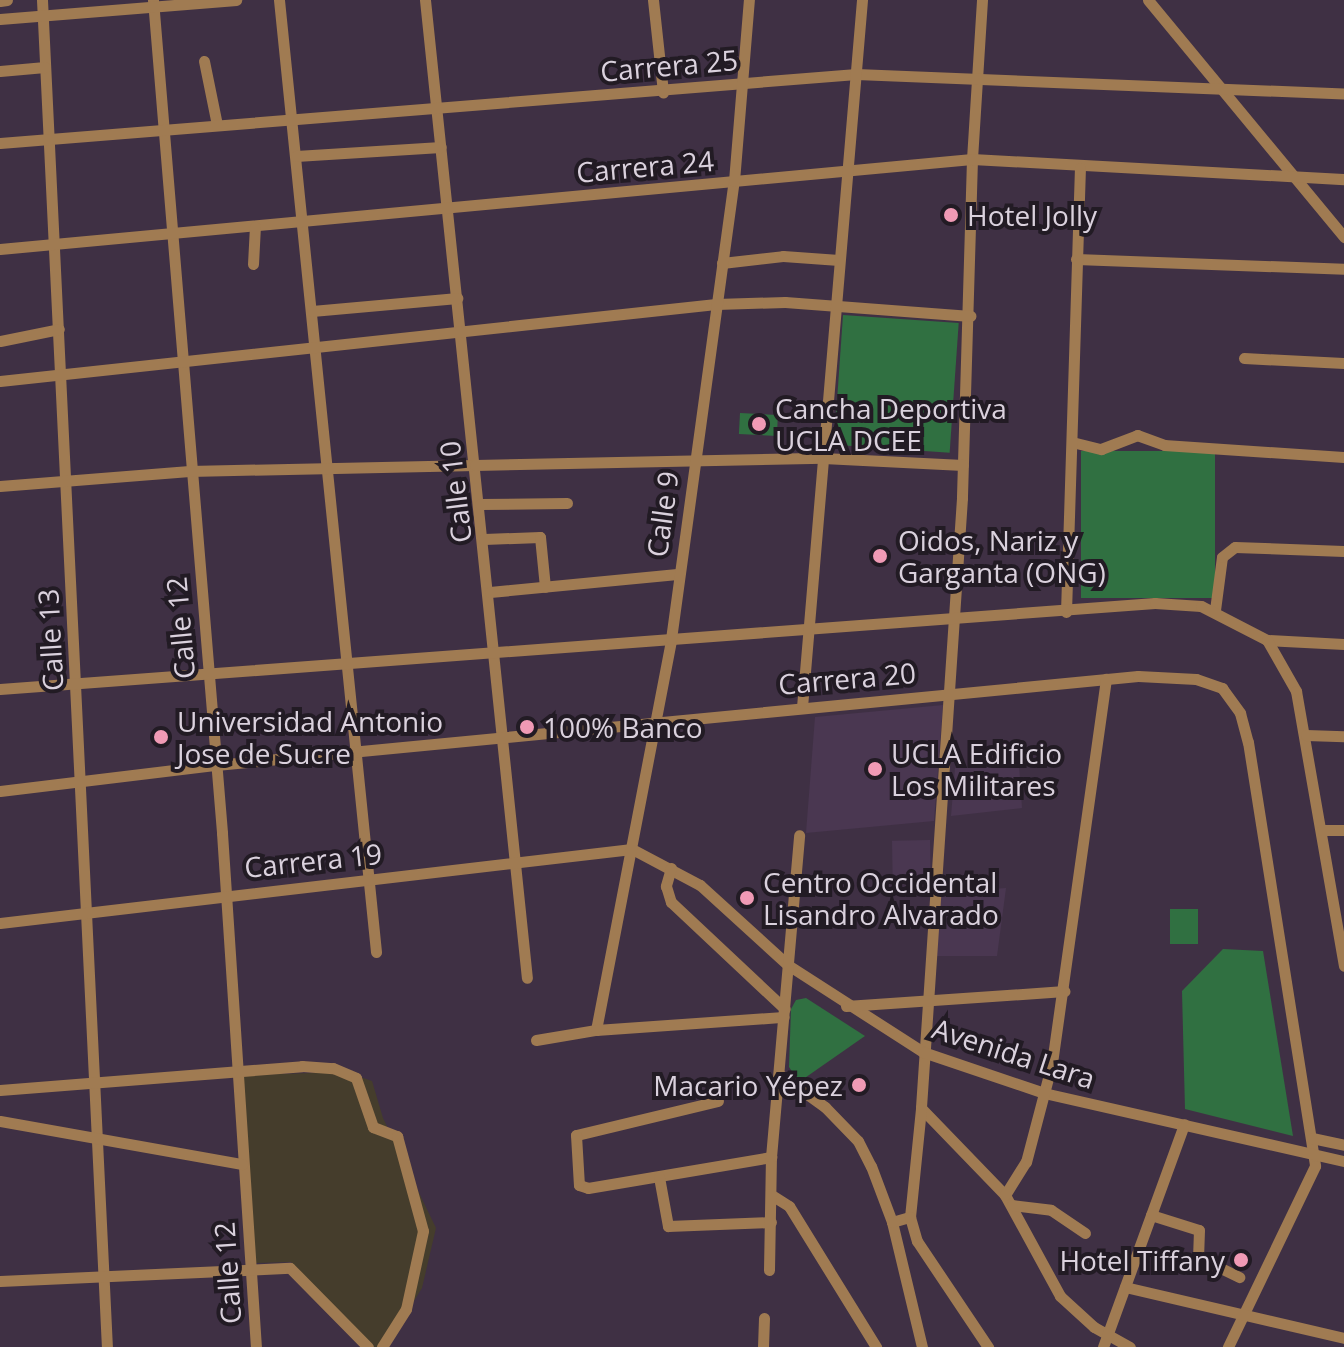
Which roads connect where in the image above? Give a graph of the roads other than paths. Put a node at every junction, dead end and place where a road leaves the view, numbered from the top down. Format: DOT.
graph roads {
  1 [pos="7,0"];
  2 [pos="42,0"];
  3 [pos="236,0"];
  4 [pos="279,0"];
  5 [pos="425,0"];
  6 [pos="653,0"];
  7 [pos="749,0"];
  8 [pos="862,0"];
  9 [pos="982,0"];
  10 [pos="1148,0"];
  11 [pos="0,1"];
  12 [pos="153,3"];
  13 [pos="42,15"];
  14 [pos="0,19"];
  15 [pos="204,61"];
  16 [pos="45,67"];
  17 [pos="0,71"];
  18 [pos="856,74"];
  19 [pos="976,81"];
  20 [pos="742,82"];
  21 [pos="1227,90"];
  22 [pos="663,92"];
  23 [pos="1344,94"];
  24 [pos="438,109"];
  25 [pos="292,120"];
  26 [pos="217,125"];
  27 [pos="162,130"];
  28 [pos="50,139"];
  29 [pos="0,143"];
  30 [pos="441,147"];
  31 [pos="296,156"];
  32 [pos="972,159"];
  33 [pos="1080,168"];
  34 [pos="848,171"];
  35 [pos="1295,176"];
  36 [pos="1344,179"];
  37 [pos="734,181"];
  38 [pos="447,208"];
  39 [pos="302,222"];
  40 [pos="255,227"];
  41 [pos="174,235"];
  42 [pos="1344,237"];
  43 [pos="54,244"];
  44 [pos="0,249"];
  45 [pos="1076,259"];
  46 [pos="839,260"];
  47 [pos="722,263"];
  48 [pos="253,264"];
  49 [pos="1344,269"];
  50 [pos="457,298"];
  51 [pos="716,304"];
  52 [pos="834,306"];
  53 [pos="312,311"];
  54 [pos="970,316"];
  55 [pos="59,329"];
  56 [pos="461,333"];
  57 [pos="0,341"];
  58 [pos="316,349"];
  59 [pos="1244,358"];
  60 [pos="182,361"];
  61 [pos="1344,363"];
  62 [pos="60,375"];
  63 [pos="0,381"];
  64 [pos="1072,442"];
  65 [pos="1344,457"];
  66 [pos="823,458"];
  67 [pos="693,461"];
  68 [pos="475,465"];
  69 [pos="963,465"];
  70 [pos="326,468"];
  71 [pos="189,471"];
  72 [pos="65,480"];
  73 [pos="0,486"];
  74 [pos="567,503"];
  75 [pos="480,504"];
  76 [pos="484,539"];
  77 [pos="1344,551"];
  78 [pos="677,574"];
  79 [pos="545,587"];
  80 [pos="490,592"];
  81 [pos="1215,610"];
  82 [pos="1066,612"];
  83 [pos="955,620"];
  84 [pos="806,631"];
  85 [pos="671,639"];
  86 [pos="1267,640"];
  87 [pos="1344,644"];
  88 [pos="496,652"];
  89 [pos="348,662"];
  90 [pos="208,676"];
  91 [pos="1106,679"];
  92 [pos="76,685"];
  93 [pos="0,689"];
  94 [pos="950,693"];
  95 [pos="802,707"];
  96 [pos="656,721"];
  97 [pos="1306,735"];
  98 [pos="1344,736"];
  99 [pos="505,737"];
  100 [pos="355,752"];
  101 [pos="216,765"];
  102 [pos="79,782"];
  103 [pos="0,791"];
  104 [pos="1322,830"];
  105 [pos="1344,830"];
  106 [pos="799,835"];
  107 [pos="632,849"];
  108 [pos="514,861"];
  109 [pos="671,868"];
  110 [pos="370,878"];
  111 [pos="226,894"];
  112 [pos="85,912"];
  113 [pos="0,923"];
  114 [pos="1341,923"];
  115 [pos="376,952"];
  116 [pos="788,965"];
  117 [pos="1344,966"];
  118 [pos="527,978"];
  119 [pos="1064,991"];
  120 [pos="928,1000"];
  121 [pos="846,1006"];
  122 [pos="784,1013"];
  123 [pos="596,1030"];
  124 [pos="536,1040"];
  125 [pos="923,1052"];
  126 [pos="235,1072"];
  127 [pos="782,1076"];
  128 [pos="93,1084"];
  129 [pos="0,1090"];
  130 [pos="1044,1093"];
  131 [pos="718,1101"];
  132 [pos="921,1108"];
  133 [pos="0,1121"];
  134 [pos="1184,1124"];
  135 [pos="93,1138"];
  136 [pos="1312,1138"];
  137 [pos="1344,1145"];
  138 [pos="1314,1155"];
  139 [pos="771,1157"];
  140 [pos="1344,1161"];
  141 [pos="242,1164"];
  142 [pos="659,1177"];
  143 [pos="773,1196"];
  144 [pos="1009,1200"];
  145 [pos="1151,1215"];
  146 [pos="910,1217"];
  147 [pos="771,1222"];
  148 [pos="892,1222"];
  149 [pos="1085,1233"];
  150 [pos="252,1269"];
  151 [pos="769,1270"];
  152 [pos="1239,1277"];
  153 [pos="102,1279"];
  154 [pos="0,1281"];
  155 [pos="1125,1287"];
  156 [pos="1243,1314"];
  157 [pos="764,1318"];
  158 [pos="1344,1338"];
  159 [pos="1105,1341"];
  160 [pos="107,1347"];
  161 [pos="256,1347"];
  162 [pos="368,1347"];
  163 [pos="382,1347"];
  164 [pos="763,1347"];
  165 [pos="876,1347"];
  166 [pos="922,1347"];
  167 [pos="988,1347"];
  168 [pos="1130,1347"];
  169 [pos="1228,1347"];
  1 -- 11 [label="street"];
  2 -- 13 [label="street, Calle 13"];
  3 -- 12 [label="street"];
  4 -- 25 [label="street"];
  5 -- 24 [label="street, Calle 10"];
  6 -- 22 [label="street"];
  7 -- 20 [label="street, Calle 9"];
  8 -- 18 [label="street"];
  9 -- 19 [label="street"];
  10 -- 21 [label="street"];
  12 -- 13 [label="street"];
  12 -- 27 [label="street, Calle 12"];
  13 -- 14 [label="street"];
  13 -- 16 [label="street, Calle 13"];
  15 -- 26 [label="street"];
  16 -- 17 [label="street"];
  16 -- 28 [label="street, Calle 13"];
  18 -- 19 [label="street, Carrera 25"];
  18 -- 20 [label="street, Carrera 25"];
  18 -- 34 [label="street"];
  19 -- 21 [label="street, Carrera 25"];
  19 -- 32 [label="street"];
  20 -- 22 [label="street, Carrera 25"];
  20 -- 37 [label="street, Calle 9"];
  21 -- 23 [label="street, Carrera 25"];
  21 -- 35 [label="street"];
  22 -- 24 [label="street, Carrera 25"];
  24 -- 25 [label="street, Carrera 25"];
  24 -- 30 [label="street, Calle 10"];
  25 -- 26 [label="street, Carrera 25"];
  25 -- 31 [label="street"];
  26 -- 27 [label="street, Carrera 25"];
  27 -- 28 [label="street, Carrera 25"];
  27 -- 41 [label="street, Calle 12"];
  28 -- 29 [label="street, Carrera 25"];
  28 -- 43 [label="street, Calle 13"];
  30 -- 31 [label="street"];
  30 -- 38 [label="street, Calle 10"];
  31 -- 39 [label="street"];
  32 -- 33 [label="street, Carrera 24"];
  32 -- 34 [label="street, Carrera 24"];
  32 -- 54 [label="street"];
  33 -- 35 [label="street, Carrera 24"];
  33 -- 45 [label="street"];
  34 -- 37 [label="street, Carrera 24"];
  34 -- 46 [label="street"];
  35 -- 36 [label="street, Carrera 24"];
  35 -- 42 [label="street"];
  37 -- 38 [label="street, Carrera 24"];
  37 -- 47 [label="street, Calle 9"];
  38 -- 39 [label="street, Carrera 24"];
  38 -- 50 [label="street, Calle 10"];
  39 -- 40 [label="street, Carrera 24"];
  39 -- 53 [label="street"];
  40 -- 41 [label="street, Carrera 24"];
  40 -- 48 [label="street"];
  41 -- 43 [label="street, Carrera 24"];
  41 -- 60 [label="street, Calle 12"];
  43 -- 44 [label="street, Carrera 24"];
  43 -- 55 [label="street, Calle 13"];
  45 -- 49 [label="street"];
  45 -- 64 [label="street"];
  46 -- 47 [label="street"];
  46 -- 52 [label="street"];
  47 -- 51 [label="street, Calle 9"];
  50 -- 53 [label="street"];
  50 -- 56 [label="street, Calle 10"];
  51 -- 52 [label="street"];
  51 -- 56 [label="street"];
  51 -- 67 [label="street, Calle 9"];
  52 -- 54 [label="street"];
  52 -- 66 [label="street"];
  53 -- 58 [label="street"];
  54 -- 69 [label="street"];
  55 -- 57 [label="street"];
  55 -- 62 [label="street, Calle 13"];
  56 -- 58 [label="street"];
  56 -- 68 [label="street, Calle 10"];
  58 -- 60 [label="street"];
  58 -- 70 [label="street"];
  59 -- 61 [label="street"];
  60 -- 62 [label="street"];
  60 -- 71 [label="street, Calle 12"];
  62 -- 63 [label="street"];
  62 -- 72 [label="street, Calle 13"];
  64 -- 65 [label="street"];
  64 -- 82 [label="street"];
  66 -- 67 [label="street"];
  66 -- 69 [label="street"];
  66 -- 84 [label="street"];
  67 -- 68 [label="street"];
  67 -- 78 [label="street, Calle 9"];
  68 -- 70 [label="street"];
  68 -- 75 [label="street, Calle 10"];
  69 -- 83 [label="street"];
  70 -- 71 [label="street"];
  70 -- 89 [label="street"];
  71 -- 72 [label="street"];
  71 -- 90 [label="street, Calle 12"];
  72 -- 73 [label="street"];
  72 -- 92 [label="street, Calle 13"];
  74 -- 75 [label="street"];
  75 -- 76 [label="street, Calle 10"];
  76 -- 79 [label="street"];
  76 -- 80 [label="street, Calle 10"];
  77 -- 81 [label="street"];
  78 -- 79 [label="street"];
  78 -- 85 [label="street, Calle 9"];
  79 -- 80 [label="street"];
  80 -- 88 [label="street, Calle 10"];
  81 -- 82 [label="street"];
  81 -- 86 [label="street"];
  82 -- 83 [label="street"];
  83 -- 84 [label="street"];
  83 -- 94 [label="street"];
  84 -- 85 [label="street"];
  84 -- 95 [label="street"];
  85 -- 88 [label="street"];
  85 -- 96 [label="street, Calle 9"];
  86 -- 87 [label="street"];
  86 -- 97 [label="street"];
  88 -- 89 [label="street"];
  88 -- 99 [label="street, Calle 10"];
  89 -- 90 [label="street"];
  89 -- 100 [label="street"];
  90 -- 92 [label="street"];
  90 -- 101 [label="street, Calle 12"];
  91 -- 94 [label="street, Carrera 20"];
  91 -- 119 [label="street"];
  91 -- 136 [label="street, Carrera 20"];
  92 -- 93 [label="street"];
  92 -- 102 [label="street, Calle 13"];
  94 -- 95 [label="street, Carrera 20"];
  94 -- 120 [label="street"];
  95 -- 96 [label="street, Carrera 20"];
  96 -- 99 [label="street, Carrera 20"];
  96 -- 107 [label="street, Calle 9"];
  97 -- 98 [label="street"];
  97 -- 104 [label="street"];
  99 -- 100 [label="street, Carrera 20"];
  99 -- 108 [label="street, Calle 10"];
  100 -- 101 [label="street, Carrera 20"];
  100 -- 110 [label="street"];
  101 -- 102 [label="street, Carrera 20"];
  101 -- 111 [label="street, Calle 12"];
  102 -- 103 [label="street, Carrera 20"];
  102 -- 112 [label="street, Calle 13"];
  104 -- 105 [label="street"];
  104 -- 114 [label="street"];
  106 -- 116 [label="street"];
  107 -- 108 [label="street, Carrera 19"];
  107 -- 109 [label="street, Avenida Lara"];
  107 -- 123 [label="street, Calle 9"];
  108 -- 110 [label="street, Carrera 19"];
  108 -- 118 [label="street, Calle 10"];
  109 -- 116 [label="street, Avenida Lara"];
  109 -- 122 [label="street"];
  110 -- 111 [label="street, Carrera 19"];
  110 -- 115 [label="street"];
  111 -- 112 [label="street, Carrera 19"];
  111 -- 126 [label="street, Calle 12"];
  112 -- 113 [label="street, Carrera 19"];
  112 -- 128 [label="street, Calle 13"];
  114 -- 117 [label="street"];
  116 -- 121 [label="street, Avenida Lara"];
  116 -- 122 [label="street"];
  119 -- 120 [label="street"];
  119 -- 130 [label="street"];
  120 -- 121 [label="street"];
  120 -- 125 [label="street"];
  121 -- 125 [label="street, Avenida Lara"];
  122 -- 123 [label="street"];
  122 -- 127 [label="street"];
  123 -- 124 [label="street"];
  125 -- 130 [label="street, Avenida Lara"];
  125 -- 132 [label="street"];
  126 -- 128 [label="street"];
  126 -- 141 [label="street, Calle 12"];
  126 -- 163 [label="street"];
  127 -- 139 [label="street"];
  127 -- 148 [label="street"];
  128 -- 129 [label="street"];
  128 -- 135 [label="street, Calle 13"];
  130 -- 134 [label="street, Avenida Lara"];
  130 -- 144 [label="street"];
  131 -- 142 [label="street"];
  132 -- 144 [label="street"];
  132 -- 146 [label="street"];
  133 -- 135 [label="street"];
  134 -- 138 [label="street, Avenida Lara"];
  134 -- 145 [label="street"];
  135 -- 141 [label="street"];
  135 -- 153 [label="street, Calle 13"];
  136 -- 137 [label="street"];
  136 -- 138 [label="street, Carrera 20"];
  138 -- 140 [label="street, Avenida Lara"];
  138 -- 156 [label="street"];
  139 -- 142 [label="street"];
  139 -- 143 [label="street"];
  141 -- 150 [label="street, Calle 12"];
  142 -- 147 [label="street"];
  143 -- 147 [label="street"];
  143 -- 165 [label="street"];
  144 -- 149 [label="street"];
  144 -- 159 [label="street"];
  145 -- 152 [label="street"];
  145 -- 155 [label="street"];
  146 -- 148 [label="street"];
  146 -- 167 [label="street"];
  147 -- 151 [label="street"];
  148 -- 166 [label="street"];
  150 -- 153 [label="street"];
  150 -- 161 [label="street, Calle 12"];
  150 -- 162 [label="street"];
  153 -- 154 [label="street"];
  153 -- 160 [label="street, Calle 13"];
  155 -- 156 [label="street"];
  155 -- 159 [label="street"];
  156 -- 158 [label="street"];
  156 -- 169 [label="street"];
  157 -- 164 [label="street"];
  159 -- 168 [label="street"];
}
